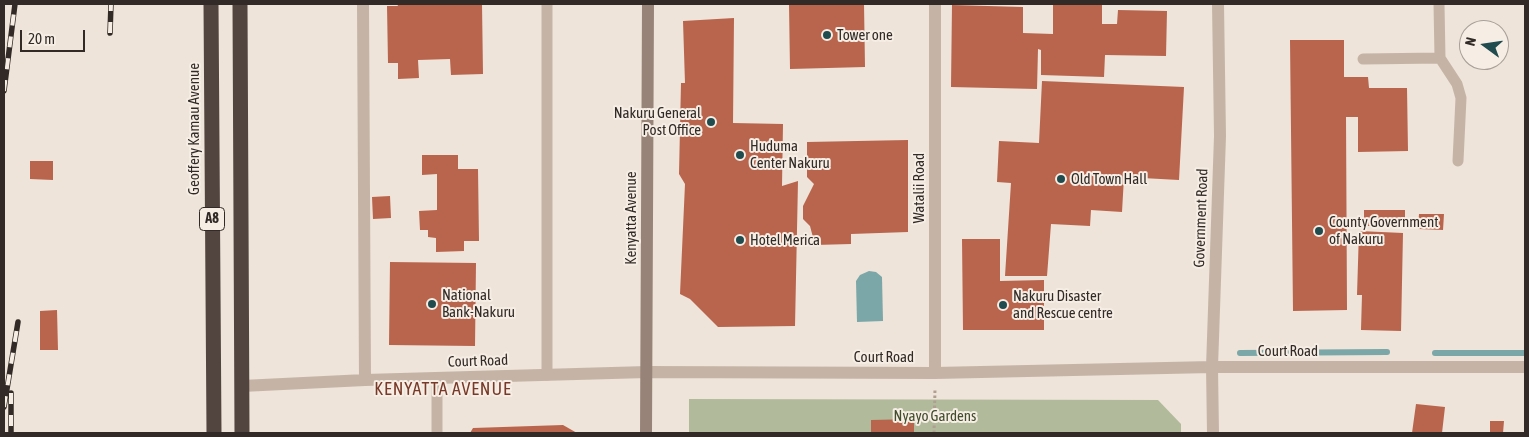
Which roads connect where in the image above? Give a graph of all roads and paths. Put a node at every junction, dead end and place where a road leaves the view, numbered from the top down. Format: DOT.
graph roads {
  1 [pos="211,4"];
  2 [pos="240,4"];
  3 [pos="363,4"];
  4 [pos="547,4"];
  5 [pos="648,4"];
  6 [pos="935,4"];
  7 [pos="1218,4"];
  8 [pos="1439,4"];
  9 [pos="1440,58"];
  10 [pos="1363,59"];
  11 [pos="1458,161"];
  12 [pos="1212,367"];
  13 [pos="1525,367"];
  14 [pos="647,372"];
  15 [pos="935,373"];
  16 [pos="547,375"];
  17 [pos="437,378"];
  18 [pos="366,380"];
  19 [pos="242,386"];
  20 [pos="214,433"];
  21 [pos="242,433"];
  22 [pos="437,433"];
  23 [pos="646,433"];
  24 [pos="934,433"];
  25 [pos="1213,433"];
  1 -- 20 [label="highway, Geoffery Kamau Avenue / A8"];
  2 -- 19 [label="highway, A8"];
  3 -- 18 [label="street"];
  4 -- 16 [label="lane"];
  5 -- 14 [label="street, Kenyatta Avenue"];
  6 -- 15 [label="street, Watalii Road"];
  7 -- 12 [label="street, Government Road"];
  8 -- 9 [label="lane"];
  9 -- 10 [label="lane"];
  9 -- 11 [label="lane"];
  12 -- 13 [label="street, Court Road"];
  12 -- 15 [label="street, Court Road"];
  12 -- 25 [label="street, Government Road"];
  14 -- 15 [label="street, Court Road"];
  14 -- 16 [label="street, Court Road"];
  14 -- 23 [label="street, Kenyatta Avenue"];
  15 -- 24 [label="path"];
  16 -- 17 [label="street, Court Road"];
  17 -- 18 [label="street, Court Road"];
  17 -- 22 [label="lane"];
  18 -- 19 [label="street, Court Road"];
  19 -- 21 [label="highway, A8"];
}
